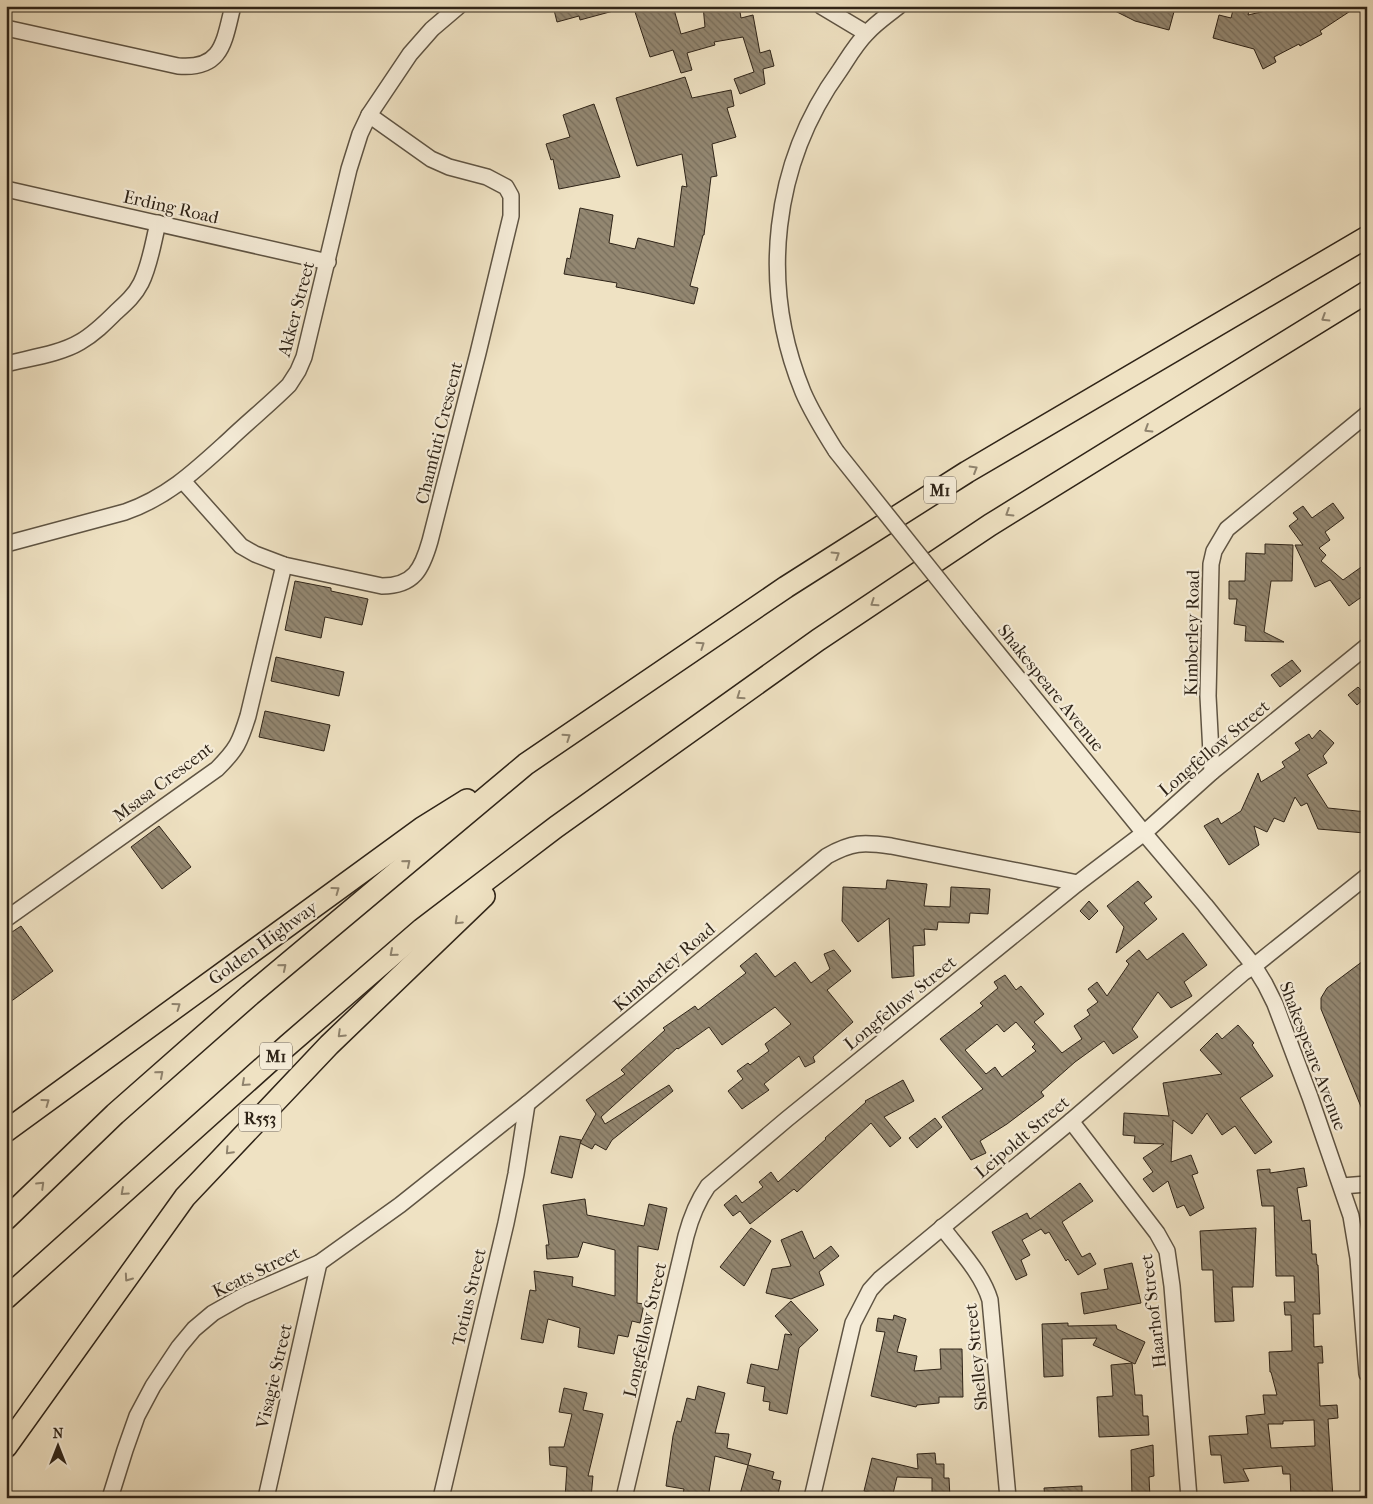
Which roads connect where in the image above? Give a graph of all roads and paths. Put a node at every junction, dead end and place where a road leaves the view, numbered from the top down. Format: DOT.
graph roads {
  1 [pos="232,6"];
  2 [pos="821,6"];
  3 [pos="899,6"];
  4 [pos="456,7"];
  5 [pos="6,28"];
  6 [pos="866,33"];
  7 [pos="369,115"];
  8 [pos="6,189"];
  9 [pos="158,223"];
  10 [pos="1367,237"];
  11 [pos="328,262"];
  12 [pos="1367,292"];
  13 [pos="6,364"];
  14 [pos="1367,414"];
  15 [pos="183,481"];
  16 [pos="6,544"];
  17 [pos="284,565"];
  18 [pos="1367,646"];
  19 [pos="526,764"];
  20 [pos="1212,772"];
  21 [pos="556,827"];
  22 [pos="1144,833"];
  23 [pos="1367,876"];
  24 [pos="1078,882"];
  25 [pos="6,919"];
  26 [pos="1254,966"];
  27 [pos="527,1104"];
  28 [pos="1071,1121"];
  29 [pos="6,1131"];
  30 [pos="1367,1184"];
  31 [pos="1342,1186"];
  32 [pos="6,1219"];
  33 [pos="942,1227"];
  34 [pos="319,1263"];
  35 [pos="6,1298"];
  36 [pos="1367,1374"];
  37 [pos="6,1447"];
  38 [pos="110,1498"];
  39 [pos="266,1498"];
  40 [pos="441,1498"];
  41 [pos="624,1498"];
  42 [pos="812,1498"];
  43 [pos="1008,1498"];
  44 [pos="1189,1498"];
  1 -- 5 [label="street"];
  2 -- 6 [label="street"];
  3 -- 6 [label="street, Shakespeare Avenue"];
  4 -- 7 [label="street, Akker Street"];
  6 -- 22 [label="street, Shakespeare Avenue, bridge"];
  7 -- 11 [label="street, Akker Street"];
  7 -- 17 [label="street, Chamfuti Crescent"];
  8 -- 9 [label="street, Erding Road"];
  9 -- 11 [label="street, Erding Road"];
  9 -- 13 [label="street"];
  19 -- 10 [label="highway, M1, one-way"];
  11 -- 15 [label="street, Akker Street"];
  12 -- 21 [label="highway, M1, one-way"];
  14 -- 20 [label="street, Kimberley Road"];
  15 -- 16 [label="street, Akker Street"];
  15 -- 17 [label="street, Chamfuti Crescent"];
  17 -- 25 [label="street, Msasa Crescent"];
  18 -- 20 [label="street, Longfellow Street"];
  29 -- 19 [label="highway, Golden Highway, one-way"];
  32 -- 19 [label="highway, M1, one-way"];
  20 -- 22 [label="street, Longfellow Street"];
  21 -- 35 [label="highway, M1, one-way"];
  21 -- 37 [label="highway, R553, one-way"];
  22 -- 24 [label="street, Longfellow Street"];
  22 -- 26 [label="street, Shakespeare Avenue"];
  23 -- 26 [label="street, Leipoldt Street"];
  24 -- 27 [label="street, Kimberley Road"];
  24 -- 41 [label="street, Longfellow Street"];
  26 -- 28 [label="street, Leipoldt Street"];
  26 -- 31 [label="street, Shakespeare Avenue"];
  27 -- 34 [label="street, Kimberley Road"];
  27 -- 40 [label="street, Totius Street"];
  28 -- 33 [label="street, Leipoldt Street"];
  28 -- 44 [label="street, Haarhof Street"];
  30 -- 31 [label="street"];
  31 -- 36 [label="street, Shakespeare Avenue"];
  33 -- 42 [label="street, Leipoldt Street"];
  33 -- 43 [label="street, Shelley Street"];
  34 -- 38 [label="street, Keats Street"];
  34 -- 39 [label="street, Visagie Street"];
}
